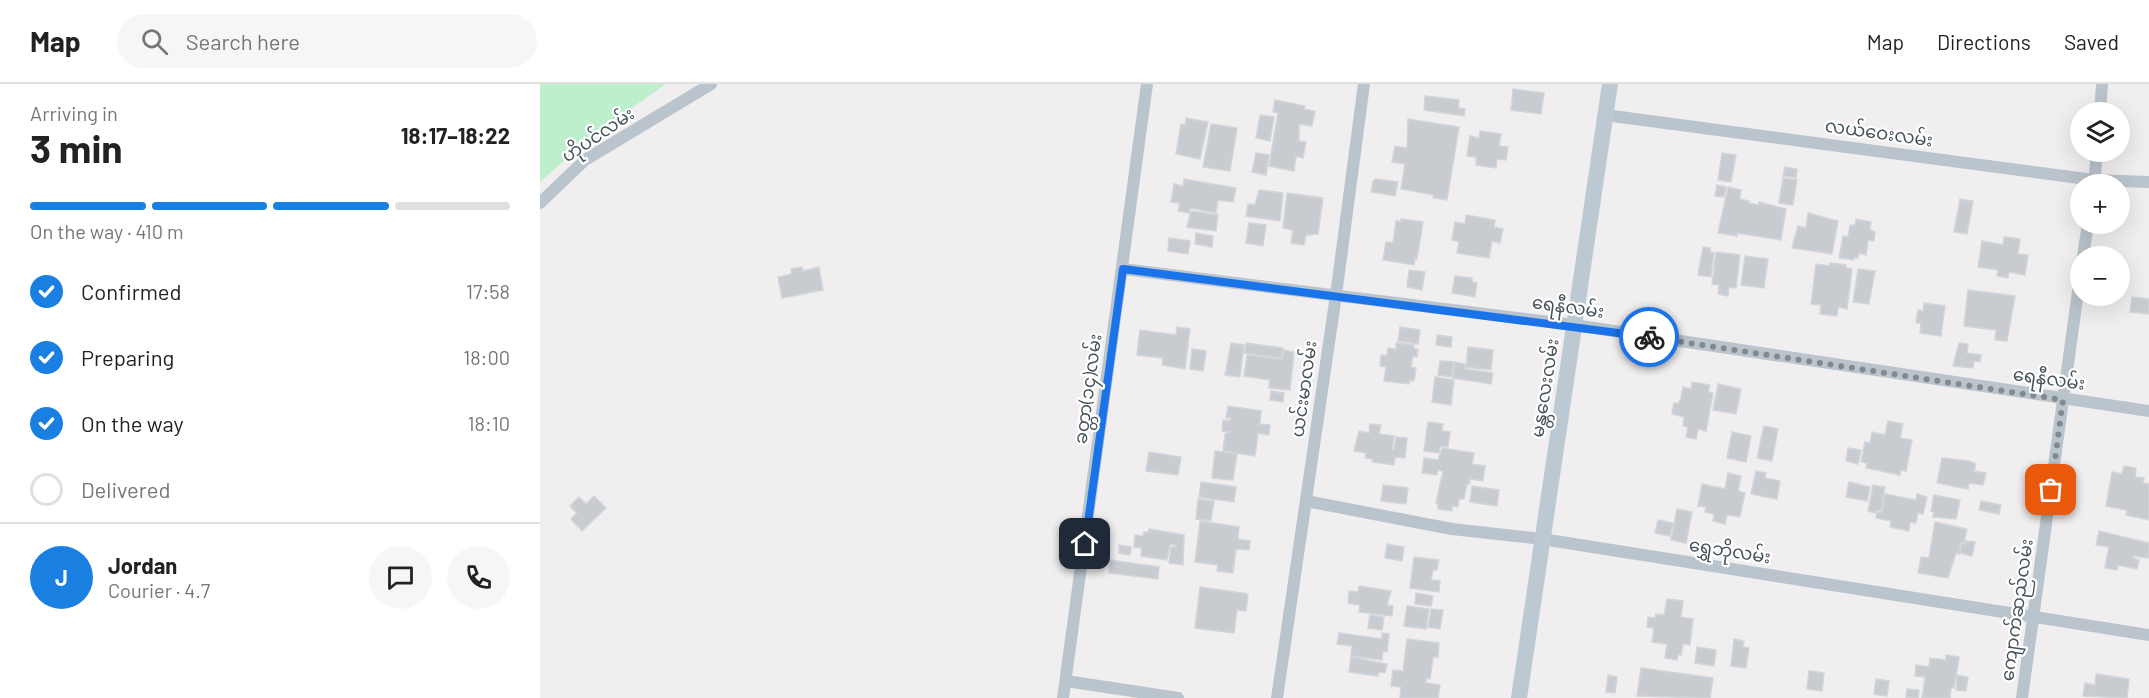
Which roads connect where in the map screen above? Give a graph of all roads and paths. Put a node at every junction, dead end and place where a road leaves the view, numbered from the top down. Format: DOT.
graph roads {
  1 [pos="711,84"];
  2 [pos="1147,84"];
  3 [pos="1364,84"];
  4 [pos="1610,84"];
  5 [pos="2102,84"];
  6 [pos="2101,102"];
  7 [pos="1605,115"];
  8 [pos="2070,179"];
  9 [pos="2130,182"];
  10 [pos="2149,182"];
  11 [pos="540,202"];
  12 [pos="1123,269"];
  13 [pos="1336,296"];
  14 [pos="2076,306"];
  15 [pos="1574,325"];
  16 [pos="2063,400"];
  17 [pos="2149,411"];
  18 [pos="1306,501"];
  19 [pos="1542,539"];
  20 [pos="2033,618"];
  21 [pos="2149,635"];
  22 [pos="1066,681"];
  23 [pos="1063,698"];
  24 [pos="1178,698"];
  25 [pos="1277,698"];
  26 [pos="1519,698"];
  27 [pos="2022,698"];
  1 -- 11 [label="street, ဟိုပင်လမ်း"];
  2 -- 12 [label="street, ခတ္တာ(၁၄)လမ်း"];
  3 -- 13 [label="street, ယင်းမာလမ်း"];
  4 -- 7 [label="main road, မန္တလေးလမ်း"];
  5 -- 6 [label="street"];
  7 -- 8 [label="street, လယ်ဝေးလမ်း"];
  7 -- 15 [label="main road, မန္တလေးလမ်း"];
  9 -- 10 [label="street, လယ်ဝေးလမ်း"];
  12 -- 13 [label="street, ရေနီလမ်း"];
  12 -- 22 [label="street, ခတ္တာ(၁၄)လမ်း"];
  13 -- 15 [label="street, ရေနီလမ်း"];
  13 -- 18 [label="street, ယင်းမာလမ်း"];
  14 -- 16 [label="street, ကျောက်ဆည်လမ်း"];
  15 -- 16 [label="street, ရေနီလမ်း"];
  15 -- 19 [label="main road, မန္တလေးလမ်း"];
  16 -- 17 [label="street, ရေနီလမ်း"];
  16 -- 20 [label="street, ကျောက်ဆည်လမ်း"];
  18 -- 19 [label="street, ရွှေဘိုလမ်း"];
  18 -- 25 [label="street, ယင်းမာလမ်း"];
  19 -- 20 [label="street, ရွှေဘိုလမ်း"];
  19 -- 26 [label="main road, မန္တလေးလမ်း"];
  20 -- 21 [label="street, ရွှေဘိုလမ်း"];
  20 -- 27 [label="street, ကျောက်ဆည်လမ်း"];
  22 -- 23 [label="street, ခတ္တာ(၁၄)လမ်း"];
  22 -- 24 [label="street"];
}
